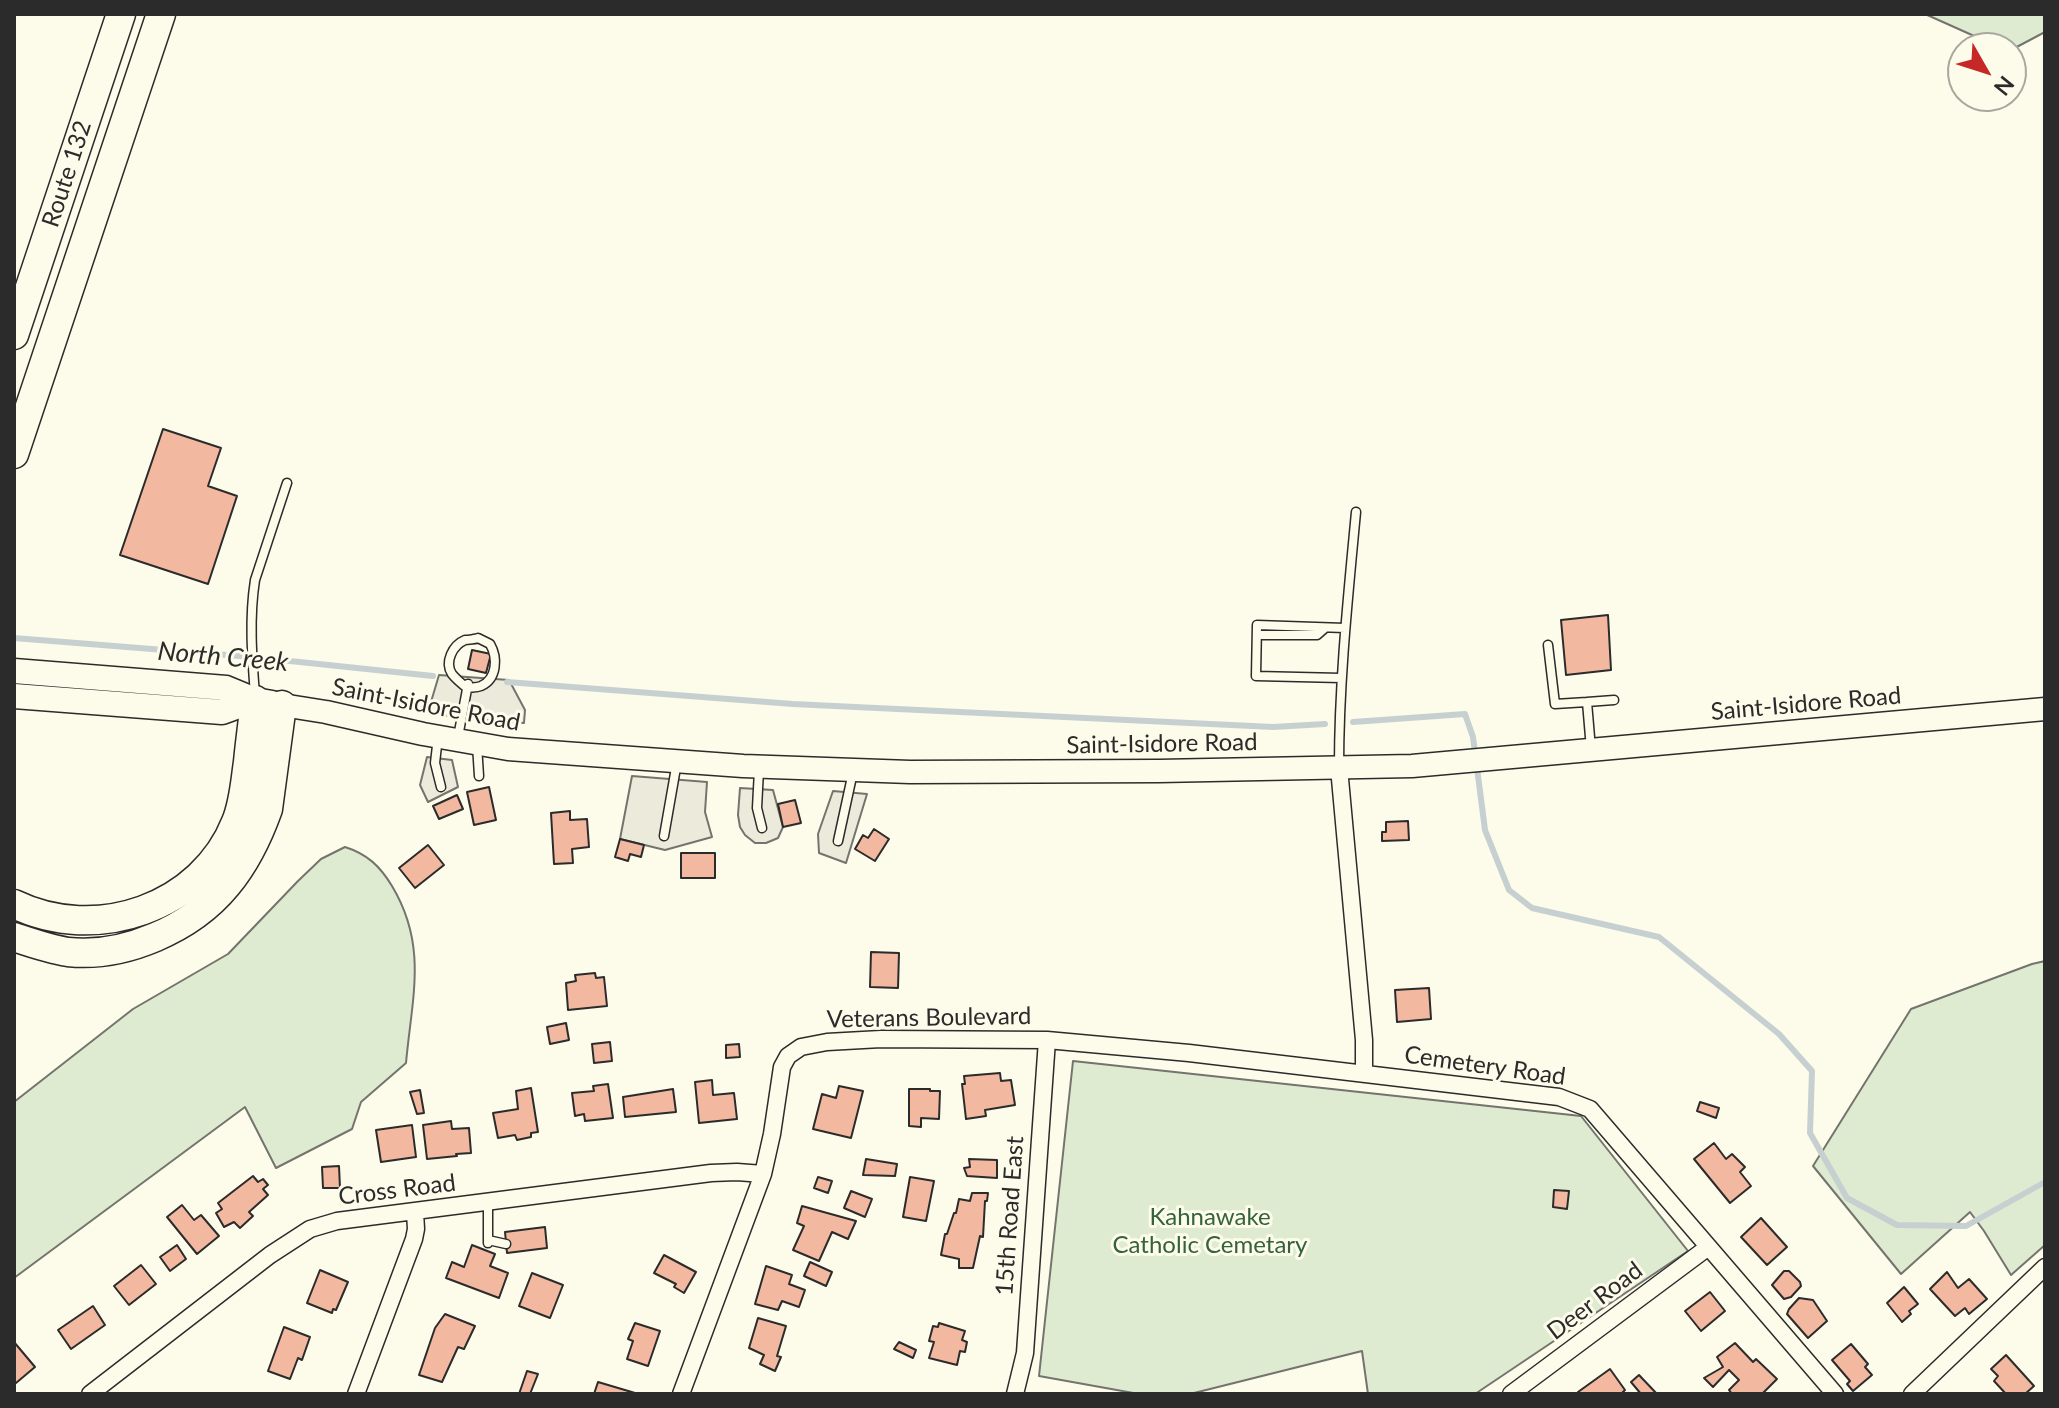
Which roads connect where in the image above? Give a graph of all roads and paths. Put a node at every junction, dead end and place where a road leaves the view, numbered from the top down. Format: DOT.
graph roads {
  1 [pos="121,14"];
  2 [pos="161,14"];
  3 [pos="19,308"];
  4 [pos="14,335"];
  5 [pos="14,454"];
  6 [pos="287,483"];
  7 [pos="1356,512"];
  8 [pos="1345,628"];
  9 [pos="1548,645"];
  10 [pos="14,671"];
  11 [pos="1341,678"];
  12 [pos="467,685"];
  13 [pos="14,696"];
  14 [pos="1614,700"];
  15 [pos="269,702"];
  16 [pos="1587,702"];
  17 [pos="2045,709"];
  18 [pos="457,741"];
  19 [pos="1591,750"];
  20 [pos="677,760"];
  21 [pos="759,767"];
  22 [pos="1339,768"];
  23 [pos="853,770"];
  24 [pos="479,776"];
  25 [pos="441,787"];
  26 [pos="762,828"];
  27 [pos="664,836"];
  28 [pos="838,841"];
  29 [pos="14,904"];
  30 [pos="14,937"];
  31 [pos="1047,1040"];
  32 [pos="1189,1053"];
  33 [pos="1364,1072"];
  34 [pos="763,1174"];
  35 [pos="488,1203"];
  36 [pos="415,1212"];
  37 [pos="506,1244"];
  38 [pos="1707,1248"];
  39 [pos="2045,1267"];
  40 [pos="90,1394"];
  41 [pos="356,1394"];
  42 [pos="681,1394"];
  43 [pos="1015,1394"];
  44 [pos="1511,1394"];
  45 [pos="1835,1394"];
  46 [pos="1912,1394"];
  1 -- 3 [label="highway, Route 132"];
  2 -- 5 [label="highway, Route 132"];
  3 -- 4 [label="highway, Route 132"];
  6 -- 15 [label="lane"];
  7 -- 8 [label="lane"];
  8 -- 11 [label="lane"];
  8 -- 11 [label="lane"];
  9 -- 16 [label="lane"];
  10 -- 15 [label="main road"];
  11 -- 22 [label="lane"];
  12 -- 12 [label="lane"];
  12 -- 18 [label="lane"];
  13 -- 15 [label="main road"];
  14 -- 16 [label="lane"];
  15 -- 18 [label="street, Saint-Isidore Road"];
  15 -- 29 [label="highway"];
  15 -- 30 [label="highway"];
  16 -- 19 [label="lane"];
  17 -- 19 [label="street, Saint-Isidore Road"];
  18 -- 20 [label="street, Saint-Isidore Road"];
  18 -- 24 [label="lane"];
  18 -- 25 [label="lane"];
  19 -- 22 [label="street, Saint-Isidore Road"];
  20 -- 21 [label="street, Saint-Isidore Road"];
  20 -- 27 [label="lane"];
  21 -- 23 [label="street, Saint-Isidore Road"];
  21 -- 26 [label="lane"];
  22 -- 23 [label="street, Saint-Isidore Road"];
  22 -- 33 [label="street"];
  23 -- 28 [label="lane"];
  31 -- 32 [label="street, Veterans Boulevard"];
  31 -- 34 [label="street, Veterans Boulevard"];
  31 -- 43 [label="street, 15th Road East"];
  32 -- 33 [label="street, Cemetery Road"];
  33 -- 38 [label="street, Cemetery Road"];
  34 -- 35 [label="street, Cross Road"];
  34 -- 42 [label="street, Veterans Boulevard"];
  35 -- 36 [label="street, Cross Road"];
  35 -- 37 [label="lane"];
  36 -- 40 [label="street, Cross Road"];
  36 -- 41 [label="street"];
  38 -- 44 [label="street, Deer Road"];
  38 -- 45 [label="street, Cemetery Road"];
  39 -- 46 [label="street"];
}
